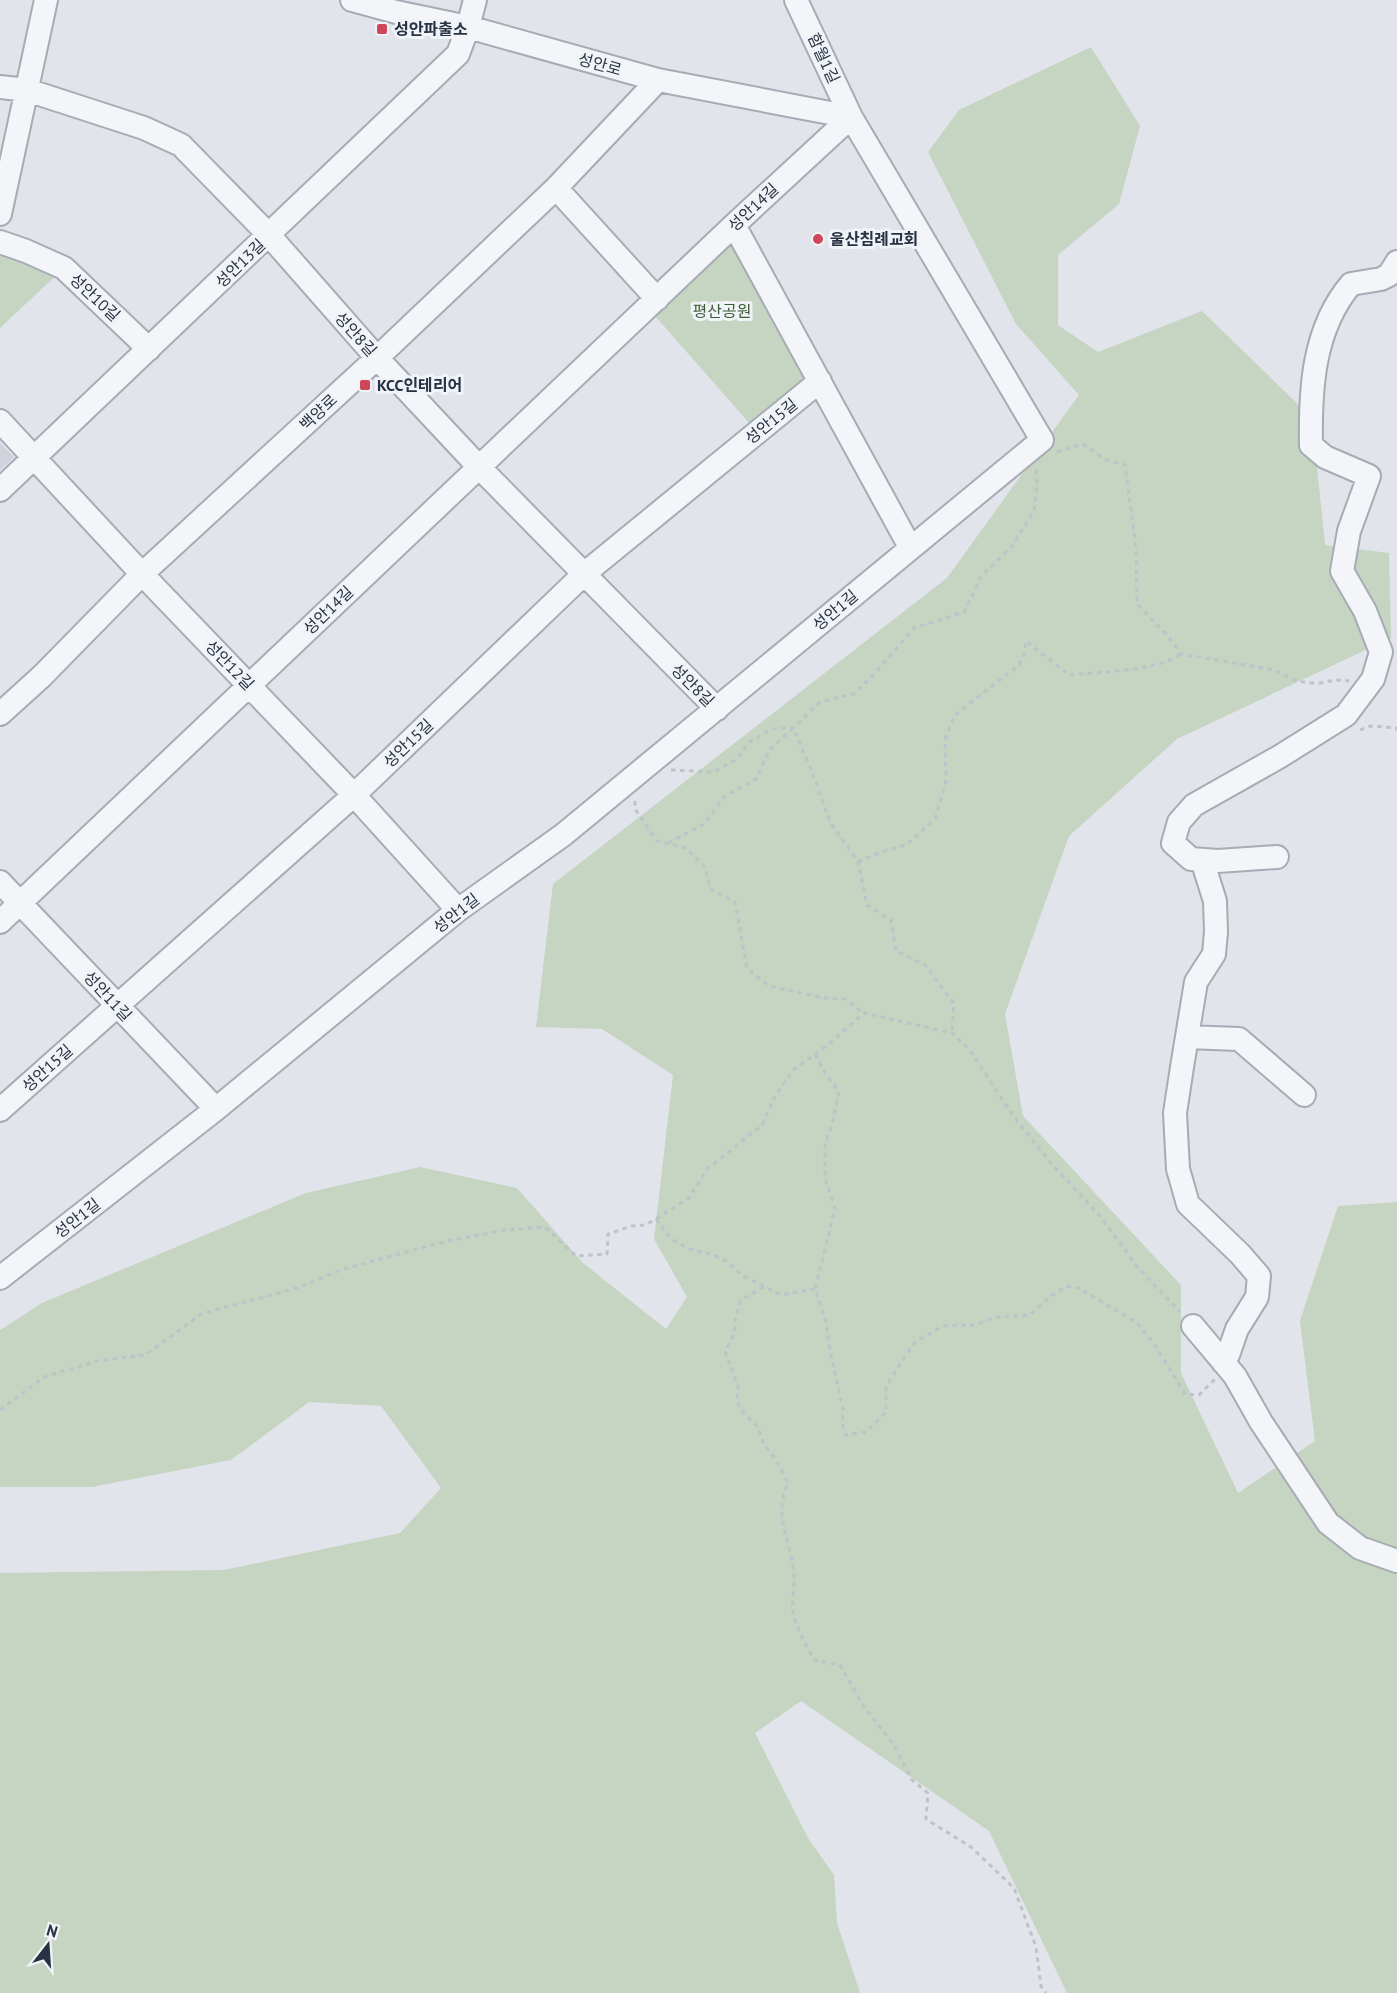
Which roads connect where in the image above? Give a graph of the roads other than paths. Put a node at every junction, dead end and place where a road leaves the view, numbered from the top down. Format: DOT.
graph roads {
  1 [pos="46,0"];
  2 [pos="352,0"];
  3 [pos="475,0"];
  4 [pos="796,0"];
  5 [pos="468,27"];
  6 [pos="658,80"];
  7 [pos="0,87"];
  8 [pos="27,90"];
  9 [pos="851,117"];
  10 [pos="556,188"];
  11 [pos="0,214"];
  12 [pos="734,225"];
  13 [pos="269,235"];
  14 [pos="0,242"];
  15 [pos="1397,262"];
  16 [pos="657,299"];
  17 [pos="150,349"];
  18 [pos="377,358"];
  19 [pos="820,381"];
  20 [pos="0,421"];
  21 [pos="34,457"];
  22 [pos="478,466"];
  23 [pos="0,490"];
  24 [pos="910,547"];
  25 [pos="142,574"];
  26 [pos="584,574"];
  27 [pos="249,685"];
  28 [pos="717,710"];
  29 [pos="0,714"];
  30 [pos="354,795"];
  31 [pos="1277,857"];
  32 [pos="1202,860"];
  33 [pos="0,882"];
  34 [pos="21,903"];
  35 [pos="458,910"];
  36 [pos="0,922"];
  37 [pos="117,1005"];
  38 [pos="1187,1037"];
  39 [pos="1304,1095"];
  40 [pos="216,1109"];
  41 [pos="0,1110"];
  42 [pos="0,1278"];
  43 [pos="1193,1326"];
  44 [pos="1225,1364"];
  45 [pos="1397,1561"];
  1 -- 8 [label="street"];
  2 -- 5 [label="street, 성안로"];
  3 -- 5 [label="street, 성안13길"];
  4 -- 9 [label="street, 함월1길"];
  5 -- 6 [label="street, 성안로"];
  5 -- 13 [label="street, 성안13길"];
  6 -- 9 [label="street, 성안로"];
  6 -- 10 [label="street, 백양로"];
  7 -- 8 [label="street, 성안8길"];
  8 -- 11 [label="street"];
  8 -- 13 [label="street, 성안8길"];
  9 -- 12 [label="street, 성안14길"];
  9 -- 24 [label="street, 성안1길"];
  10 -- 16 [label="street"];
  10 -- 18 [label="street, 백양로"];
  12 -- 16 [label="street, 성안14길"];
  12 -- 19 [label="street"];
  13 -- 17 [label="street, 성안13길"];
  13 -- 18 [label="street, 성안8길"];
  14 -- 17 [label="street, 성안10길"];
  15 -- 32 [label="street"];
  16 -- 22 [label="street, 성안14길"];
  17 -- 21 [label="street, 성안13길"];
  18 -- 22 [label="street, 성안8길"];
  18 -- 25 [label="street, 백양로"];
  19 -- 24 [label="street"];
  19 -- 26 [label="street, 성안15길"];
  20 -- 21 [label="street, 성안12길"];
  21 -- 23 [label="street, 성안13길"];
  21 -- 25 [label="street, 성안12길"];
  22 -- 26 [label="street, 성안8길"];
  22 -- 27 [label="street, 성안14길"];
  24 -- 28 [label="street, 성안1길"];
  25 -- 27 [label="street, 성안12길"];
  25 -- 29 [label="street, 백양로"];
  26 -- 28 [label="street, 성안8길"];
  26 -- 30 [label="street, 성안15길"];
  27 -- 30 [label="street, 성안12길"];
  27 -- 34 [label="street, 성안14길"];
  28 -- 35 [label="street, 성안1길"];
  30 -- 35 [label="street, 성안12길"];
  30 -- 37 [label="street, 성안15길"];
  31 -- 32 [label="street"];
  32 -- 38 [label="street"];
  33 -- 34 [label="street, 성안11길"];
  34 -- 36 [label="street, 성안14길"];
  34 -- 37 [label="street, 성안11길"];
  35 -- 40 [label="street, 성안1길"];
  37 -- 40 [label="street, 성안11길"];
  37 -- 41 [label="street, 성안15길"];
  38 -- 39 [label="street"];
  38 -- 44 [label="street"];
  40 -- 42 [label="street, 성안1길"];
  43 -- 44 [label="street"];
  44 -- 45 [label="street"];
}
